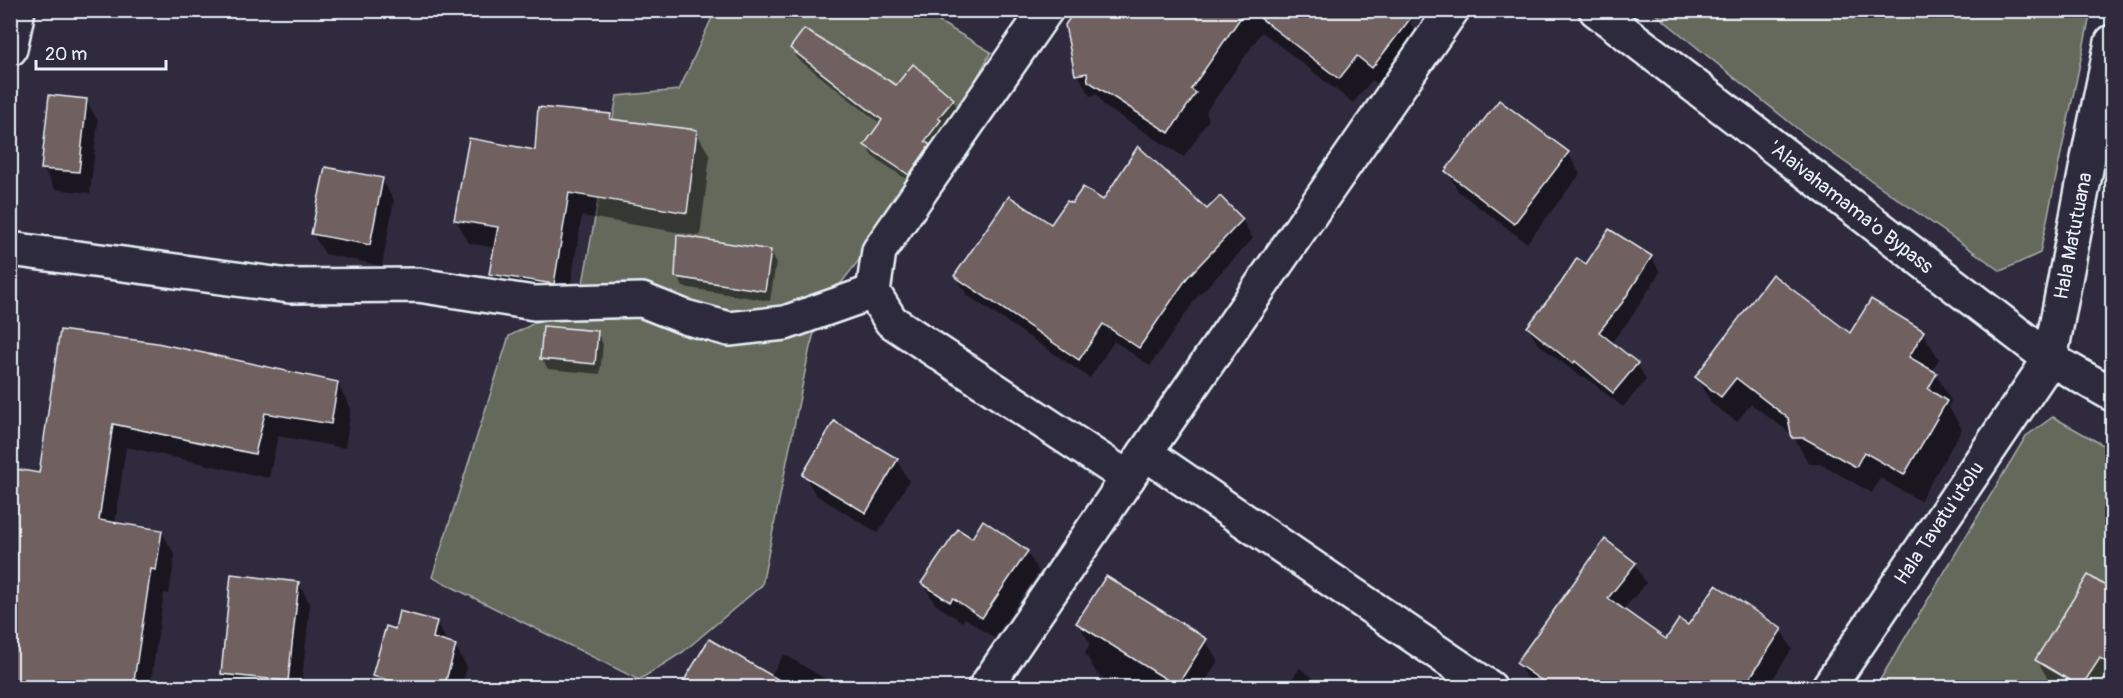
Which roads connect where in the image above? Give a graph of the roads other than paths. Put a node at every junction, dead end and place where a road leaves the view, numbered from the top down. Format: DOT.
graph roads {
  1 [pos="18,10"];
  2 [pos="1046,10"];
  3 [pos="1452,10"];
  4 [pos="1596,10"];
  5 [pos="2112,42"];
  6 [pos="10,49"];
  7 [pos="2101,144"];
  8 [pos="10,249"];
  9 [pos="873,292"];
  10 [pos="2050,359"];
  11 [pos="2112,394"];
  12 [pos="1137,466"];
  13 [pos="985,687"];
  14 [pos="1490,687"];
  15 [pos="1828,687"];
  1 -- 6 [label="street"];
  2 -- 9 [label="street"];
  3 -- 12 [label="street"];
  4 -- 10 [label="street, 'Alaivahamama'o Bypass"];
  5 -- 7 [label="street, Hala Matutuana"];
  7 -- 10 [label="street, Hala Matutuana"];
  8 -- 9 [label="street"];
  9 -- 12 [label="street"];
  10 -- 11 [label="street, 'Alaivahamama'o Bypass"];
  10 -- 15 [label="street, Hala Tavatu'utolu"];
  12 -- 13 [label="street"];
  12 -- 14 [label="street"];
}
